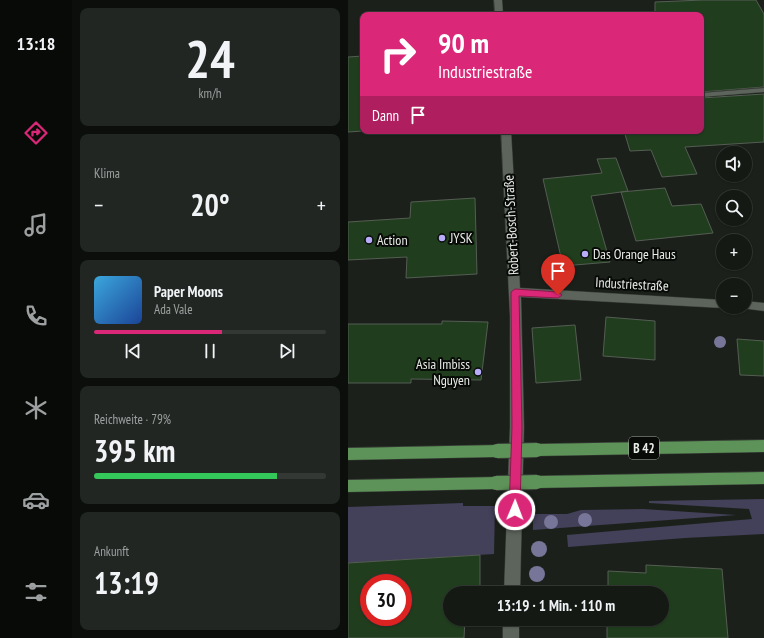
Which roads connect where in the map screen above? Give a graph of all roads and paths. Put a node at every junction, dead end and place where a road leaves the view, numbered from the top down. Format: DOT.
graph roads {
  1 [pos="498,0"];
  2 [pos="499,12"];
  3 [pos="764,90"];
  4 [pos="704,95"];
  5 [pos="506,134"];
  6 [pos="515,292"];
  7 [pos="716,304"];
  8 [pos="752,305"];
  9 [pos="764,306"];
  10 [pos="764,446"];
  11 [pos="348,454"];
  12 [pos="764,478"];
  13 [pos="348,486"];
  14 [pos="512,586"];
  15 [pos="511,626"];
  16 [pos="511,638"];
  1 -- 2 [label="street"];
  3 -- 4 [label="lane"];
  5 -- 6 [label="street, Robert-Bosch-Straße"];
  6 -- 7 [label="street, Industriestraße"];
  6 -- 14 [label="street, Robert-Bosch-Straße"];
  8 -- 9 [label="street"];
  10 -- 11 [label="main road, B 42, bridge"];
  12 -- 13 [label="main road, B 42, bridge"];
  15 -- 16 [label="street"];
}
